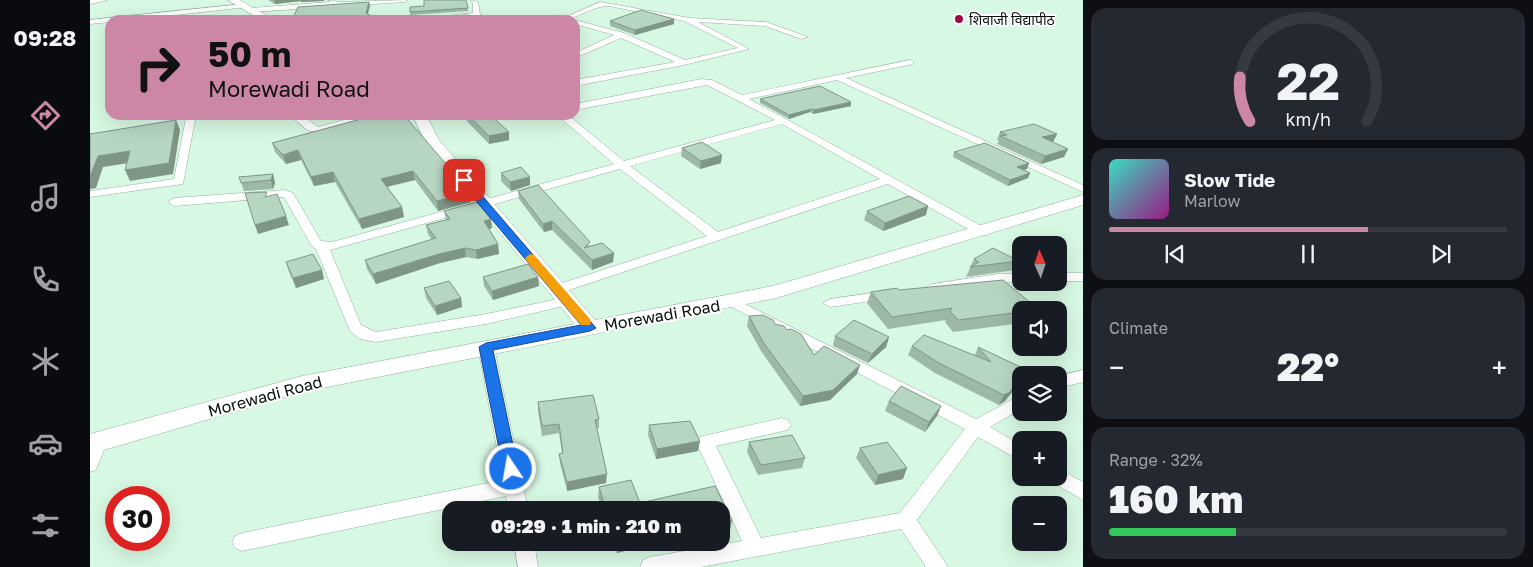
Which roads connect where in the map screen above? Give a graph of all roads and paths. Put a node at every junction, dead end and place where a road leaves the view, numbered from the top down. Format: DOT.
graph roads {
  1 [pos="105,0"];
  2 [pos="234,0"];
  3 [pos="330,0"];
  4 [pos="405,0"];
  5 [pos="473,0"];
  6 [pos="90,2"];
  7 [pos="338,4"];
  8 [pos="248,8"];
  9 [pos="168,15"];
  10 [pos="260,15"];
  11 [pos="479,15"];
  12 [pos="576,15"];
  13 [pos="686,19"];
  14 [pos="105,21"];
  15 [pos="90,22"];
  16 [pos="580,23"];
  17 [pos="621,35"];
  18 [pos="804,37"];
  19 [pos="580,54"];
  20 [pos="910,62"];
  21 [pos="684,63"];
  22 [pos="839,78"];
  23 [pos="580,83"];
  24 [pos="742,98"];
  25 [pos="580,106"];
  26 [pos="191,120"];
  27 [pos="301,120"];
  28 [pos="355,120"];
  29 [pos="422,120"];
  30 [pos="568,120"];
  31 [pos="783,121"];
  32 [pos="620,164"];
  33 [pos="889,180"];
  34 [pos="179,182"];
  35 [pos="1083,189"];
  36 [pos="90,194"];
  37 [pos="1083,200"];
  38 [pos="484,206"];
  39 [pos="172,208"];
  40 [pos="983,232"];
  41 [pos="715,236"];
  42 [pos="322,247"];
  43 [pos="1068,277"];
  44 [pos="1083,277"];
  45 [pos="1012,278"];
  46 [pos="919,290"];
  47 [pos="899,293"];
  48 [pos="563,295"];
  49 [pos="733,302"];
  50 [pos="830,303"];
  51 [pos="590,328"];
  52 [pos="486,347"];
  53 [pos="1083,376"];
  54 [pos="1067,380"];
  55 [pos="1012,406"];
  56 [pos="782,425"];
  57 [pos="976,426"];
  58 [pos="94,443"];
  59 [pos="1012,448"];
  60 [pos="90,464"];
  61 [pos="1067,482"];
  62 [pos="514,486"];
  63 [pos="1083,492"];
  64 [pos="516,501"];
  65 [pos="906,520"];
  66 [pos="242,542"];
  67 [pos="756,548"];
  68 [pos="525,551"];
  69 [pos="528,567"];
  70 [pos="650,567"];
  71 [pos="938,567"];
  1 -- 6 [label="street"];
  2 -- 8 [label="main road"];
  3 -- 7 [label="street"];
  4 -- 7 [label="street"];
  5 -- 11 [label="street"];
  7 -- 8 [label="street"];
  8 -- 9 [label="street"];
  8 -- 10 [label="main road"];
  12 -- 13 [label="street"];
  13 -- 18 [label="street"];
  13 -- 21 [label="street"];
  14 -- 15 [label="street"];
  16 -- 17 [label="street"];
  17 -- 19 [label="street"];
  17 -- 21 [label="street"];
  20 -- 22 [label="street"];
  21 -- 23 [label="street"];
  22 -- 24 [label="street"];
  22 -- 35 [label="street"];
  24 -- 25 [label="street"];
  24 -- 31 [label="street"];
  26 -- 34 [label="street"];
  27 -- 28 [label="street"];
  29 -- 38 [label="main road"];
  30 -- 32 [label="street"];
  31 -- 32 [label="street"];
  31 -- 33 [label="street"];
  32 -- 38 [label="street"];
  32 -- 41 [label="street"];
  33 -- 40 [label="street"];
  33 -- 41 [label="street"];
  34 -- 36 [label="street"];
  34 -- 39 [label="street"];
  37 -- 40 [label="main road, Morewadi Road"];
  38 -- 42 [label="street"];
  38 -- 48 [label="main road"];
  39 -- 42 [label="street"];
  40 -- 49 [label="main road, Morewadi Road"];
  41 -- 48 [label="street"];
  42 -- 48 [label="street"];
  43 -- 44 [label="street"];
  45 -- 46 [label="street"];
  47 -- 50 [label="street"];
  48 -- 51 [label="main road"];
  49 -- 51 [label="main road, Morewadi Road"];
  49 -- 57 [label="street"];
  51 -- 52 [label="main road, Morewadi Road"];
  52 -- 58 [label="main road, Morewadi Road"];
  52 -- 62 [label="street"];
  53 -- 54 [label="street"];
  55 -- 57 [label="street"];
  56 -- 67 [label="street"];
  57 -- 59 [label="street"];
  57 -- 65 [label="street"];
  58 -- 60 [label="street"];
  61 -- 63 [label="street"];
  62 -- 64 [label="street"];
  62 -- 66 [label="street"];
  65 -- 67 [label="street"];
  65 -- 71 [label="street"];
  67 -- 70 [label="street"];
  68 -- 69 [label="street"];
}
